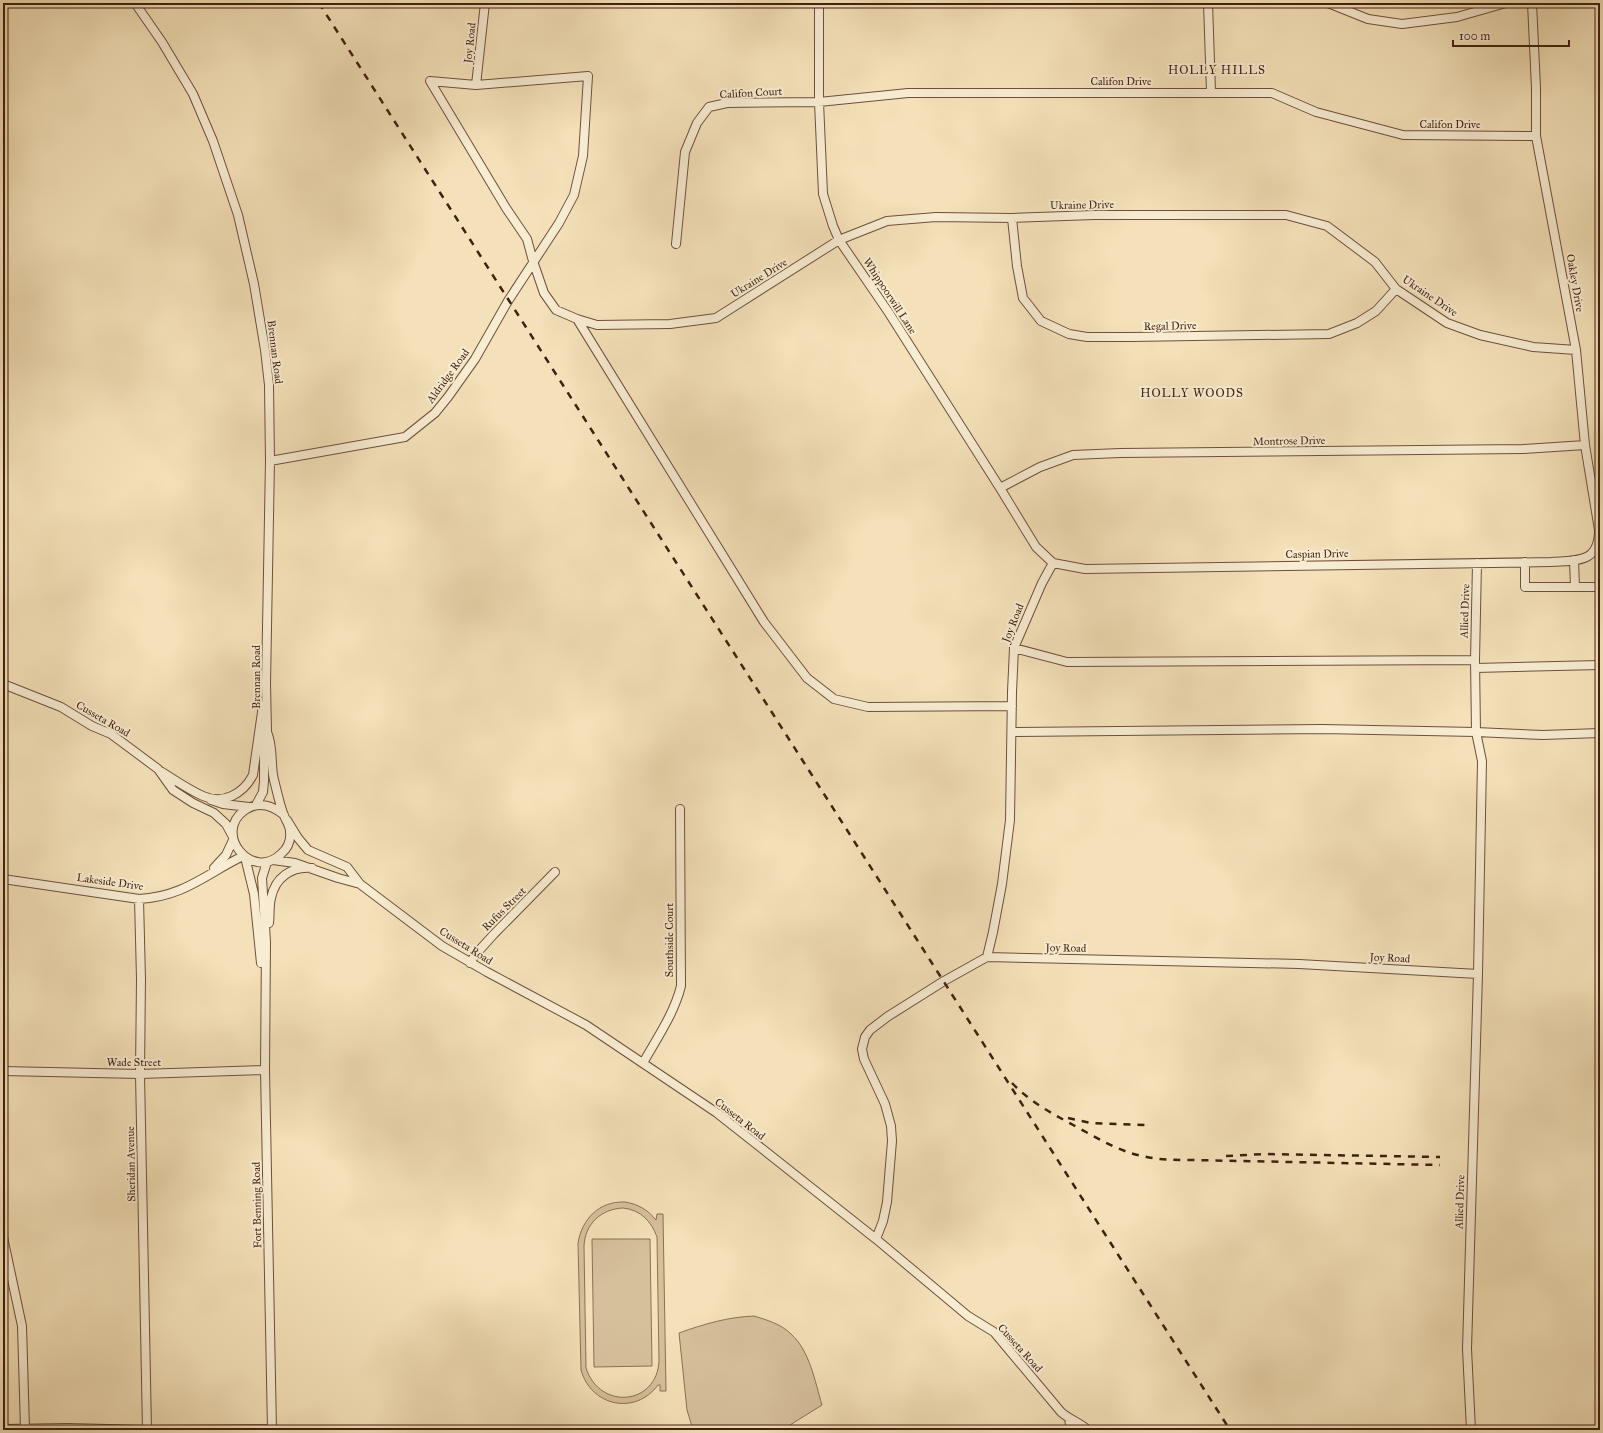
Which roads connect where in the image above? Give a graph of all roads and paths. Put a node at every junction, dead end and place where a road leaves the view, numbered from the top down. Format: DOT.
graph roads {
  1 [pos="135,3"];
  2 [pos="485,3"];
  3 [pos="819,3"];
  4 [pos="1208,3"];
  5 [pos="1328,3"];
  6 [pos="1506,3"];
  7 [pos="1532,3"];
  8 [pos="476,85"];
  9 [pos="1211,92"];
  10 [pos="819,102"];
  11 [pos="1536,136"];
  12 [pos="1012,218"];
  13 [pos="840,240"];
  14 [pos="676,244"];
  15 [pos="533,261"];
  16 [pos="1396,289"];
  17 [pos="577,319"];
  18 [pos="1576,350"];
  19 [pos="1585,445"];
  20 [pos="270,462"];
  21 [pos="1000,488"];
  22 [pos="1578,560"];
  23 [pos="1524,562"];
  24 [pos="1053,563"];
  25 [pos="1477,563"];
  26 [pos="1575,587"];
  27 [pos="1600,587"];
  28 [pos="1014,648"];
  29 [pos="1474,660"];
  30 [pos="1600,665"];
  31 [pos="1475,668"];
  32 [pos="266,683"];
  33 [pos="3,684"];
  34 [pos="1012,706"];
  35 [pos="267,732"];
  36 [pos="1012,732"];
  37 [pos="1476,732"];
  38 [pos="1600,733"];
  39 [pos="158,770"];
  40 [pos="203,797"];
  41 [pos="253,806"];
  42 [pos="680,809"];
  43 [pos="286,817"];
  44 [pos="233,838"];
  45 [pos="244,856"];
  46 [pos="270,861"];
  47 [pos="312,868"];
  48 [pos="555,872"];
  49 [pos="209,874"];
  50 [pos="3,879"];
  51 [pos="360,884"];
  52 [pos="139,899"];
  53 [pos="266,942"];
  54 [pos="987,957"];
  55 [pos="470,963"];
  56 [pos="1478,974"];
  57 [pos="265,979"];
  58 [pos="642,1063"];
  59 [pos="265,1070"];
  60 [pos="3,1071"];
  61 [pos="140,1074"];
  62 [pos="3,1237"];
  63 [pos="876,1239"];
  64 [pos="1069,1419"];
  65 [pos="25,1429"];
  66 [pos="68,1429"];
  67 [pos="3,1430"];
  68 [pos="147,1430"];
  69 [pos="272,1430"];
  70 [pos="1071,1430"];
  71 [pos="1088,1430"];
  72 [pos="1471,1430"];
  1 -- 20 [label="street, Brennan Road"];
  2 -- 8 [label="street, Joy Road"];
  3 -- 10 [label="street, Whippoorwill Lane"];
  4 -- 9 [label="street"];
  5 -- 6 [label="street"];
  7 -- 11 [label="street, Oakley Drive"];
  8 -- 15 [label="street, Ukraine Drive"];
  8 -- 15 [label="street, Aldridge Road"];
  9 -- 10 [label="street, Califon Drive"];
  9 -- 11 [label="street, Califon Drive"];
  10 -- 13 [label="street, Whippoorwill Lane"];
  10 -- 14 [label="street, Califon Court"];
  11 -- 18 [label="street, Oakley Drive"];
  12 -- 13 [label="street, Ukraine Drive"];
  12 -- 16 [label="street, Ukraine Drive"];
  12 -- 16 [label="street, Regal Drive"];
  13 -- 17 [label="street, Ukraine Drive"];
  13 -- 21 [label="street, Whippoorwill Lane"];
  15 -- 17 [label="street, Ukraine Drive"];
  15 -- 20 [label="street, Aldridge Road"];
  16 -- 18 [label="street, Ukraine Drive"];
  17 -- 34 [label="street"];
  18 -- 19 [label="street, Oakley Drive"];
  19 -- 21 [label="street, Montrose Drive"];
  19 -- 22 [label="street, Oakley Drive"];
  20 -- 32 [label="street, Brennan Road"];
  21 -- 24 [label="street, Whippoorwill Lane"];
  22 -- 23 [label="street, Caspian Drive"];
  22 -- 26 [label="street"];
  23 -- 25 [label="street, Caspian Drive"];
  23 -- 26 [label="street"];
  24 -- 25 [label="street, Caspian Drive"];
  24 -- 28 [label="street, Joy Road"];
  25 -- 29 [label="street, Allied Drive"];
  26 -- 27 [label="street"];
  28 -- 29 [label="street"];
  28 -- 34 [label="street, Joy Road"];
  29 -- 31 [label="street"];
  30 -- 31 [label="street"];
  31 -- 37 [label="street"];
  32 -- 35 [label="street, Brennan Road"];
  32 -- 40 [label="street"];
  33 -- 39 [label="street, Cusseta Road"];
  34 -- 36 [label="street, Joy Road"];
  35 -- 41 [label="street, Brennan Road"];
  35 -- 43 [label="street, Brennan Road"];
  36 -- 37 [label="street"];
  36 -- 54 [label="street, Joy Road"];
  37 -- 38 [label="street"];
  37 -- 56 [label="street"];
  39 -- 40 [label="street"];
  39 -- 44 [label="street, Cusseta Road"];
  40 -- 41 [label="street"];
  41 -- 43 [label="street"];
  41 -- 44 [label="street"];
  42 -- 58 [label="street, Southside Court"];
  43 -- 46 [label="street"];
  43 -- 51 [label="street, Cusseta Road"];
  44 -- 45 [label="street"];
  44 -- 49 [label="street, Lakeside Drive"];
  45 -- 46 [label="street"];
  45 -- 49 [label="street, Lakeside Drive"];
  45 -- 57 [label="street, Fort Benning Road"];
  46 -- 47 [label="street, Cusseta Road"];
  46 -- 53 [label="street, Fort Benning Road"];
  47 -- 51 [label="street, Cusseta Road"];
  47 -- 53 [label="street"];
  48 -- 55 [label="street, Rufus Street"];
  49 -- 52 [label="street, Lakeside Drive"];
  50 -- 52 [label="street, Lakeside Drive"];
  51 -- 55 [label="street, Cusseta Road"];
  52 -- 61 [label="street, Sheridan Avenue"];
  53 -- 57 [label="street, Fort Benning Road"];
  54 -- 56 [label="street, Joy Road"];
  54 -- 63 [label="street"];
  55 -- 58 [label="street, Cusseta Road"];
  56 -- 72 [label="street, Allied Drive"];
  57 -- 59 [label="street, Fort Benning Road"];
  58 -- 63 [label="street, Cusseta Road"];
  59 -- 61 [label="street, Wade Street"];
  59 -- 69 [label="street, Fort Benning Road"];
  60 -- 61 [label="street, Wade Street"];
  61 -- 68 [label="street, Sheridan Avenue"];
  62 -- 65 [label="street"];
  63 -- 64 [label="street, Cusseta Road"];
  64 -- 70 [label="street"];
  64 -- 71 [label="street, Cusseta Road"];
  65 -- 66 [label="street"];
  65 -- 67 [label="street"];
  66 -- 68 [label="street"];
  68 -- 69 [label="street"];
}
